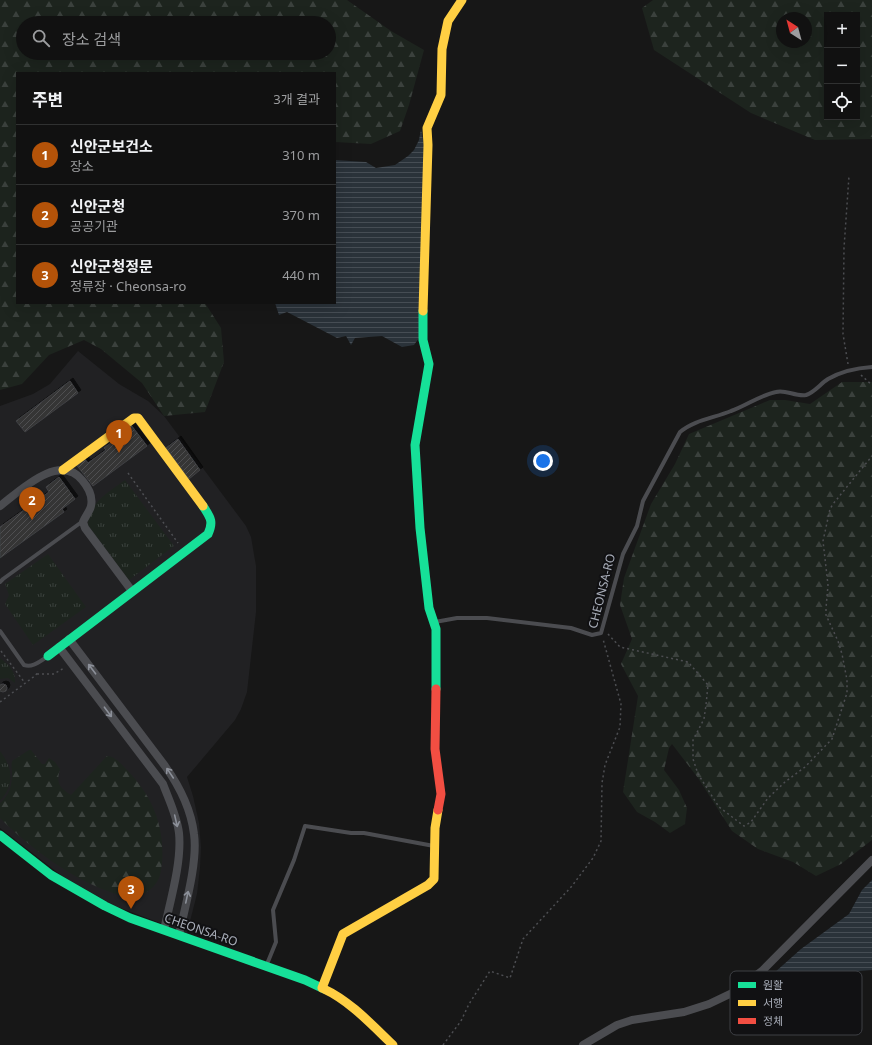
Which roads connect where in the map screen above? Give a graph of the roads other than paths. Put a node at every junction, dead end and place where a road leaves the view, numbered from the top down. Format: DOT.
graph roads {
  1 [pos="462,0"];
  2 [pos="872,367"];
  3 [pos="63,470"];
  4 [pos="0,506"];
  5 [pos="84,520"];
  6 [pos="0,582"];
  7 [pos="132,591"];
  8 [pos="434,622"];
  9 [pos="0,631"];
  10 [pos="70,640"];
  11 [pos="59,647"];
  12 [pos="48,656"];
  13 [pos="0,835"];
  14 [pos="435,846"];
  15 [pos="872,860"];
  16 [pos="164,930"];
  17 [pos="179,935"];
  18 [pos="266,966"];
  19 [pos="762,971"];
  20 [pos="322,988"];
  21 [pos="730,994"];
  22 [pos="385,1042"];
  23 [pos="393,1045"];
  24 [pos="583,1045"];
  1 -- 8 [label="street"];
  2 -- 8 [label="lane, CHEONSA-RO"];
  3 -- 4 [label="street"];
  3 -- 5 [label="street"];
  3 -- 7 [label="street"];
  5 -- 6 [label="lane"];
  5 -- 7 [label="street"];
  7 -- 10 [label="street"];
  8 -- 14 [label="street"];
  9 -- 12 [label="lane"];
  10 -- 11 [label="street"];
  17 -- 10 [label="street, one-way"];
  11 -- 12 [label="street"];
  11 -- 16 [label="street, one-way"];
  13 -- 16 [label="street, CHEONSA-RO"];
  14 -- 18 [label="lane"];
  14 -- 20 [label="street"];
  15 -- 19 [label="street"];
  16 -- 17 [label="street, CHEONSA-RO"];
  17 -- 18 [label="street, CHEONSA-RO"];
  18 -- 20 [label="street, CHEONSA-RO"];
  20 -- 22 [label="street, CHEONSA-RO"];
  21 -- 24 [label="street"];
  22 -- 23 [label="street, CHEONSA-RO"];
}
